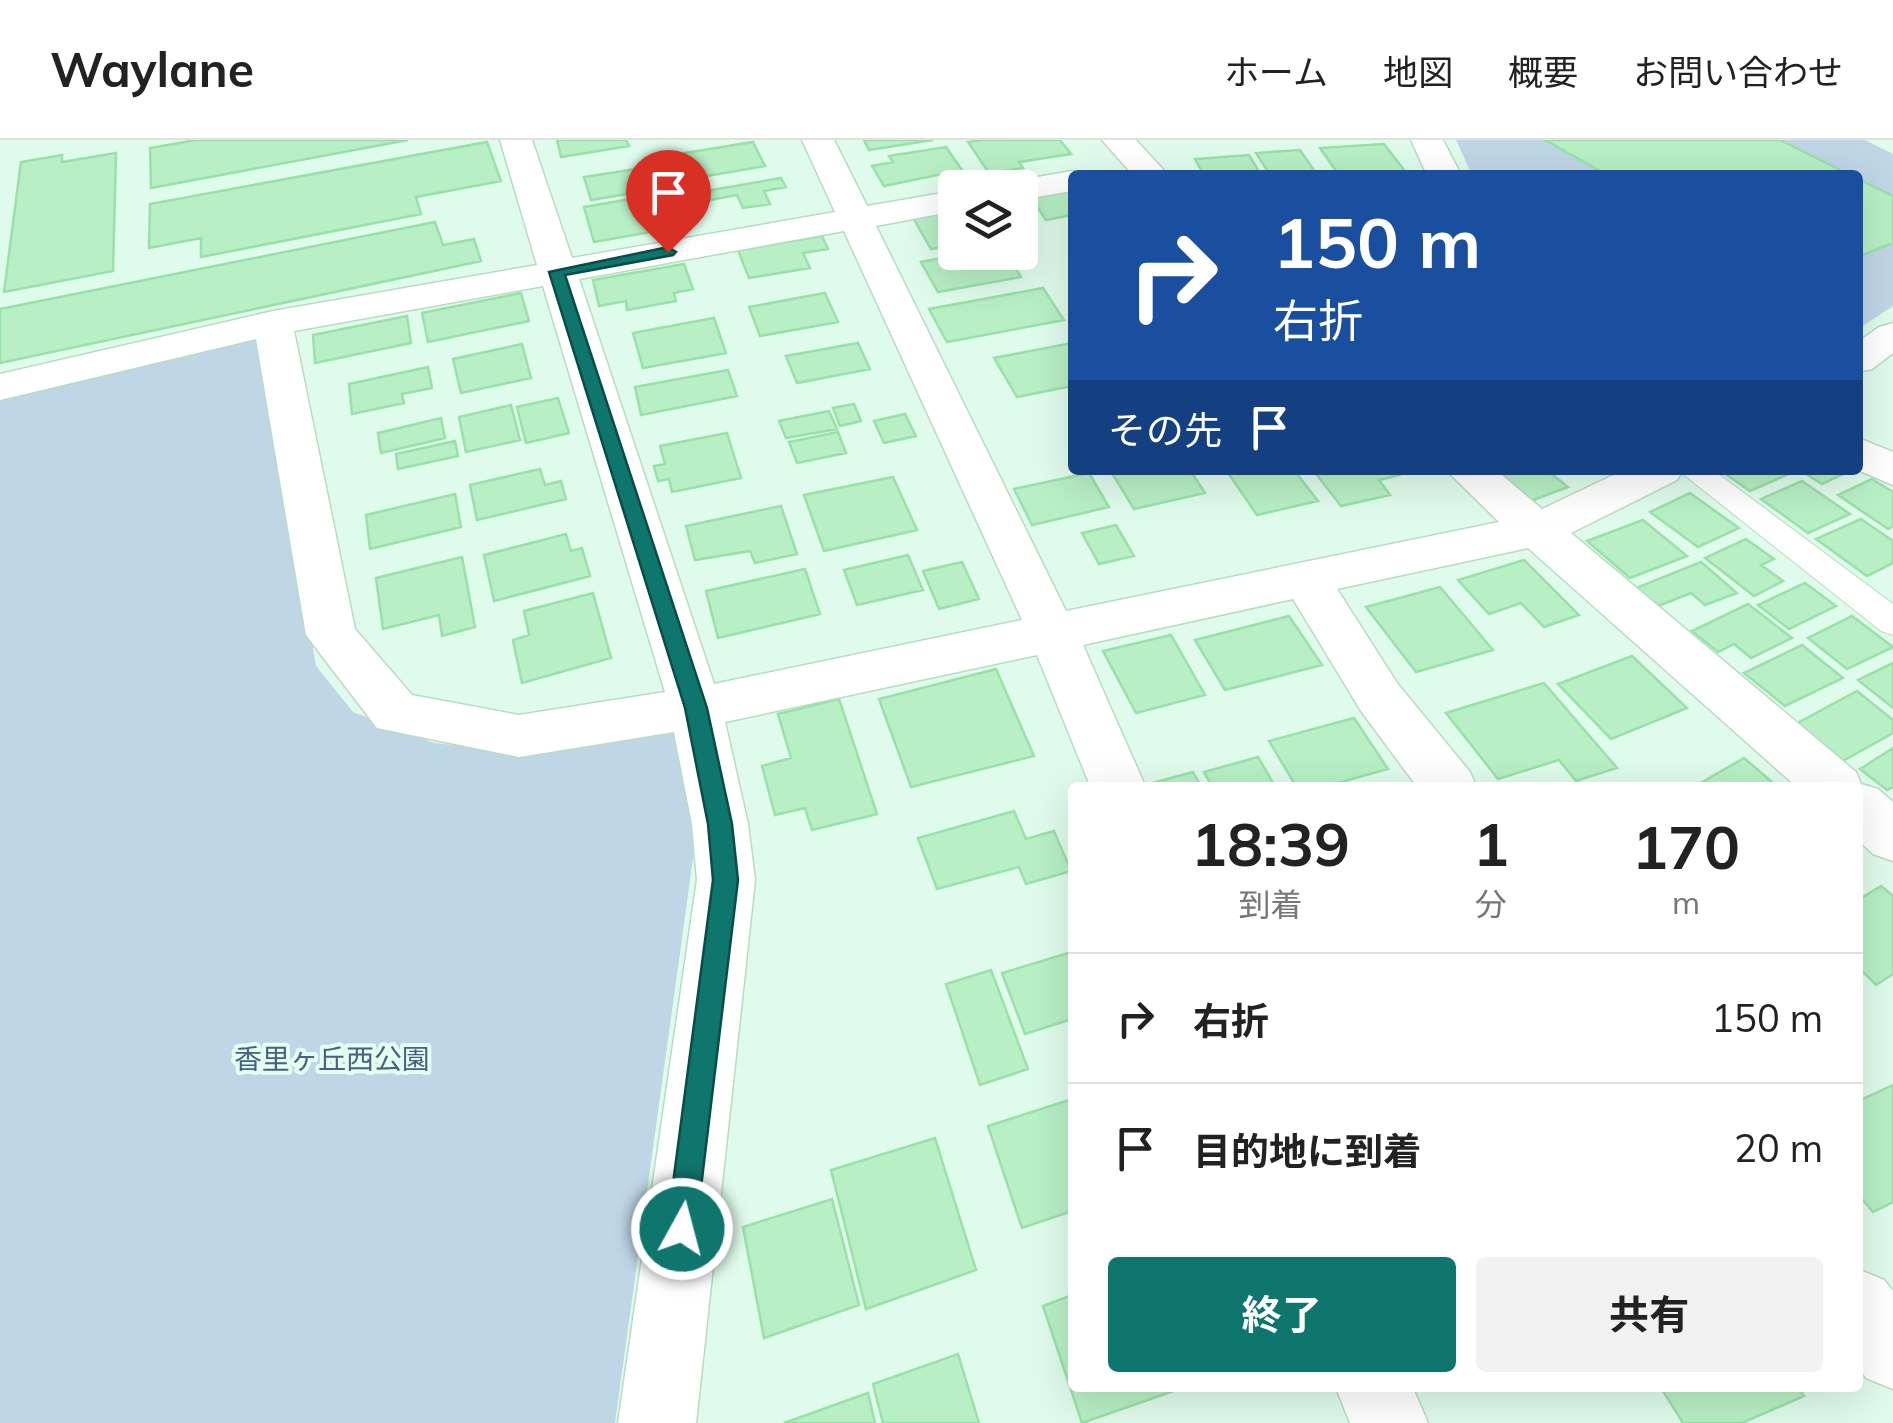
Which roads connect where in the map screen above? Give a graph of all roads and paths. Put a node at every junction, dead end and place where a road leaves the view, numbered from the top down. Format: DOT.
graph roads {
  1 [pos="516,140"];
  2 [pos="818,140"];
  3 [pos="1118,140"];
  4 [pos="1427,140"];
  5 [pos="1146,170"];
  6 [pos="1442,170"];
  7 [pos="1068,182"];
  8 [pos="1038,187"];
  9 [pos="938,204"];
  10 [pos="853,218"];
  11 [pos="557,272"];
  12 [pos="273,324"];
  13 [pos="1893,335"];
  14 [pos="1863,356"];
  15 [pos="0,387"];
  16 [pos="1863,455"];
  17 [pos="1893,470"];
  18 [pos="1474,475"];
  19 [pos="1651,475"];
  20 [pos="1700,475"];
  21 [pos="1537,530"];
  22 [pos="1305,578"];
  23 [pos="1893,622"];
  24 [pos="1052,632"];
  25 [pos="696,708"];
  26 [pos="1116,782"];
  27 [pos="1445,782"];
  28 [pos="1829,782"];
  29 [pos="1863,810"];
  30 [pos="1893,837"];
  31 [pos="1863,1312"];
  32 [pos="1893,1351"];
  33 [pos="1376,1392"];
  34 [pos="658,1423"];
  35 [pos="1389,1423"];
  1 -- 11 [label="street"];
  2 -- 10 [label="street"];
  3 -- 5 [label="street"];
  4 -- 6 [label="street"];
  7 -- 8 [label="street"];
  9 -- 10 [label="street"];
  10 -- 11 [label="street"];
  10 -- 24 [label="street"];
  11 -- 12 [label="street"];
  11 -- 25 [label="street"];
  12 -- 15 [label="street"];
  12 -- 25 [label="street"];
  13 -- 14 [label="street"];
  16 -- 17 [label="street"];
  18 -- 21 [label="street"];
  19 -- 21 [label="street"];
  20 -- 23 [label="lane"];
  21 -- 22 [label="street"];
  21 -- 28 [label="street"];
  22 -- 24 [label="street"];
  22 -- 27 [label="street"];
  24 -- 25 [label="street"];
  24 -- 26 [label="street"];
  25 -- 34 [label="street"];
  29 -- 30 [label="street"];
  31 -- 32 [label="street"];
  33 -- 35 [label="street"];
}
